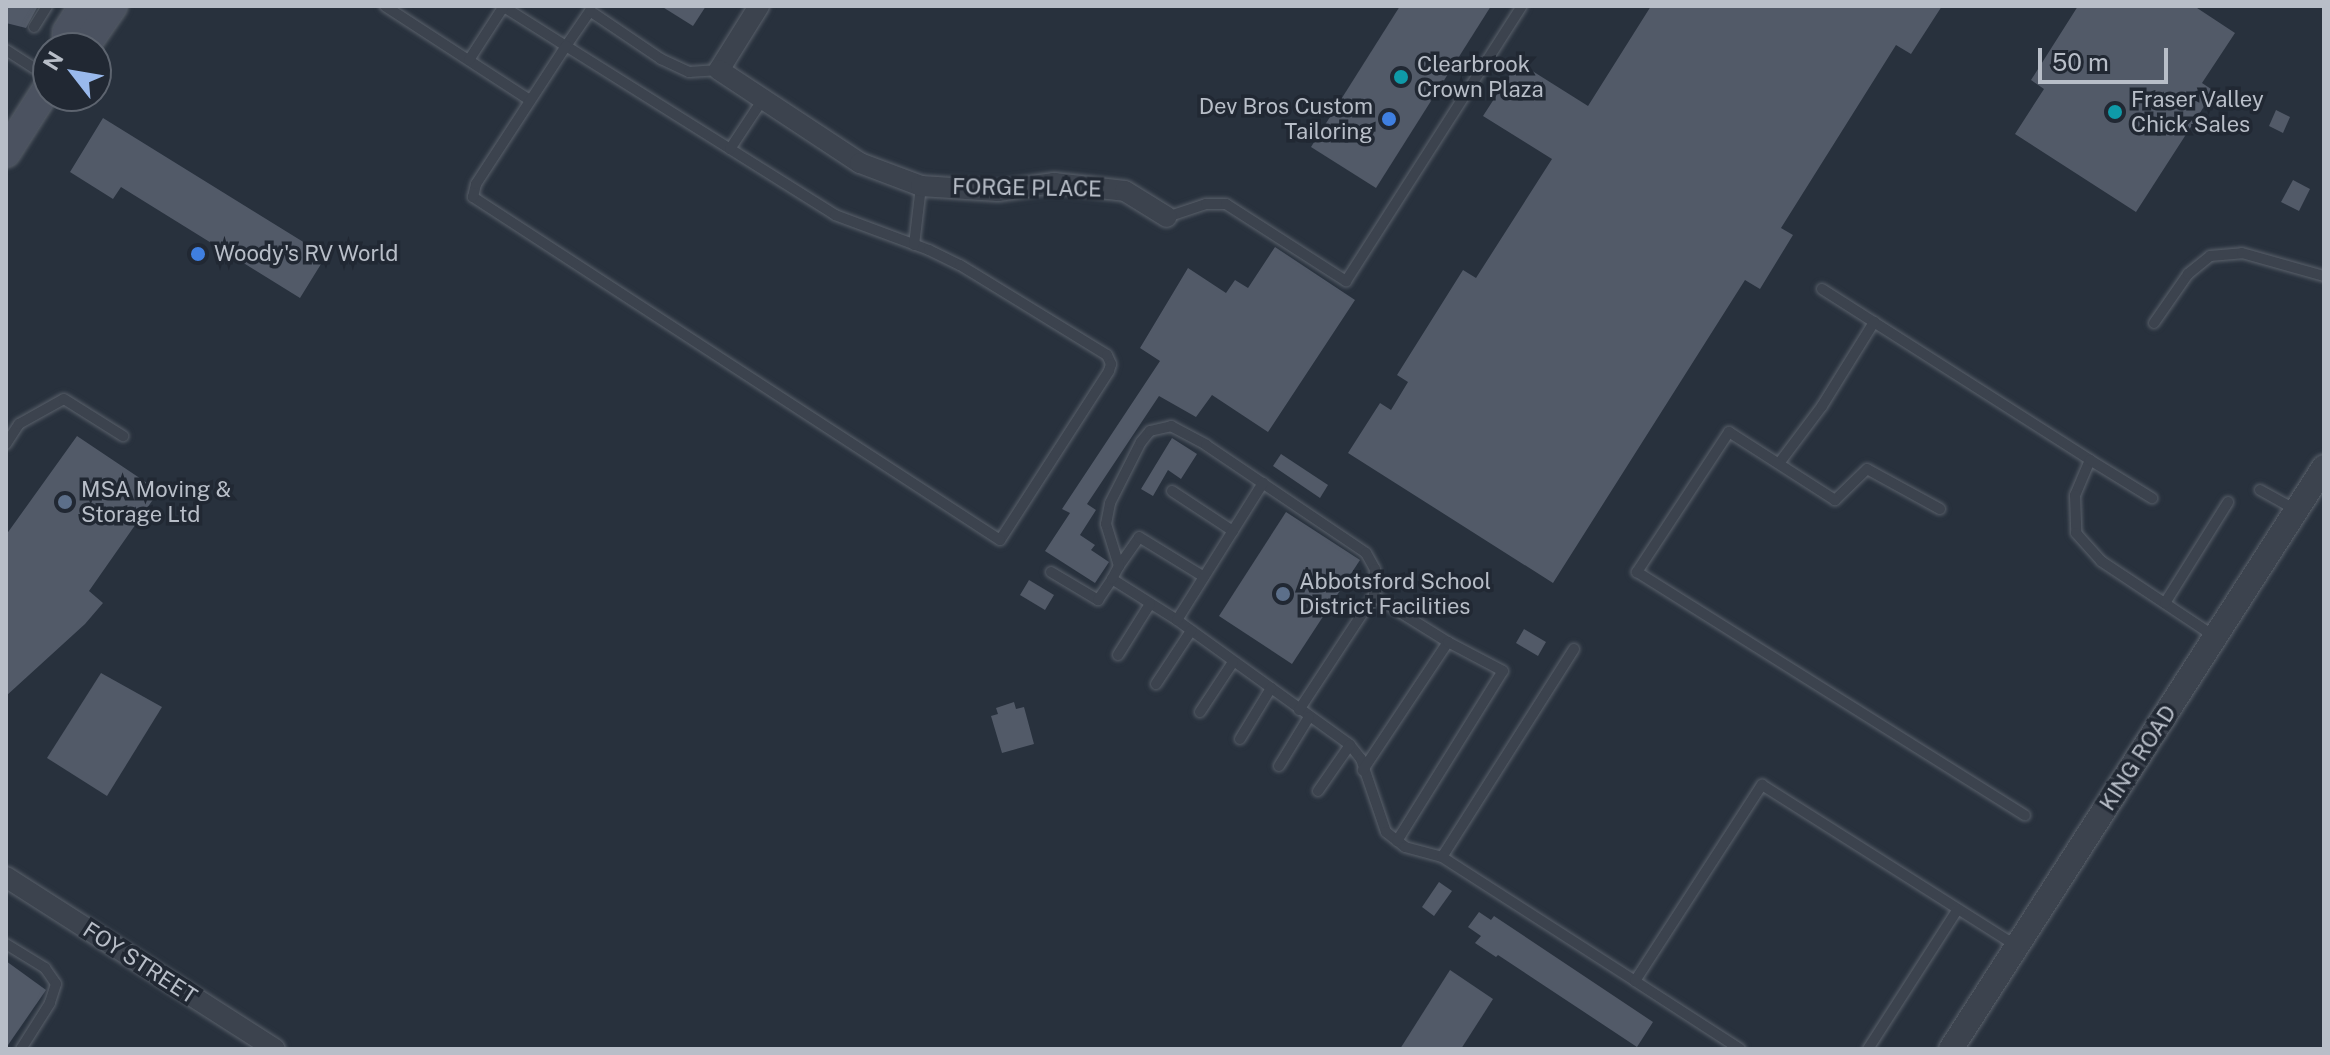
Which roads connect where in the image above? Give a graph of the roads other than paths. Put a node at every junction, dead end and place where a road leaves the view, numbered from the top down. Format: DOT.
graph roads {
  1 [pos="47,6"];
  2 [pos="83,6"];
  3 [pos="113,6"];
  4 [pos="385,6"];
  5 [pos="504,6"];
  6 [pos="759,6"];
  7 [pos="1522,6"];
  8 [pos="587,8"];
  9 [pos="34,27"];
  10 [pos="67,32"];
  11 [pos="95,32"];
  12 [pos="566,46"];
  13 [pos="6,50"];
  14 [pos="469,60"];
  15 [pos="32,67"];
  16 [pos="719,70"];
  17 [pos="763,99"];
  18 [pos="530,100"];
  19 [pos="32,112"];
  20 [pos="730,149"];
  21 [pos="6,153"];
  22 [pos="921,186"];
  23 [pos="1167,217"];
  24 [pos="914,245"];
  25 [pos="2324,276"];
  26 [pos="1822,289"];
  27 [pos="1874,322"];
  28 [pos="2154,323"];
  29 [pos="123,436"];
  30 [pos="6,444"];
  31 [pos="2090,460"];
  32 [pos="1780,462"];
  33 [pos="2324,467"];
  34 [pos="1263,483"];
  35 [pos="2260,490"];
  36 [pos="1172,491"];
  37 [pos="2152,498"];
  38 [pos="2228,502"];
  39 [pos="1940,509"];
  40 [pos="2296,510"];
  41 [pos="1233,531"];
  42 [pos="1119,566"];
  43 [pos="1051,572"];
  44 [pos="1204,577"];
  45 [pos="1112,579"];
  46 [pos="1374,596"];
  47 [pos="2165,603"];
  48 [pos="1150,604"];
  49 [pos="1177,620"];
  50 [pos="1191,631"];
  51 [pos="2216,637"];
  52 [pos="1448,642"];
  53 [pos="1574,649"];
  54 [pos="1118,655"];
  55 [pos="1233,662"];
  56 [pos="1156,684"];
  57 [pos="1271,688"];
  58 [pos="1299,710"];
  59 [pos="1200,712"];
  60 [pos="1309,717"];
  61 [pos="1240,739"];
  62 [pos="1350,745"];
  63 [pos="1279,766"];
  64 [pos="1363,770"];
  65 [pos="1318,791"];
  66 [pos="2025,815"];
  67 [pos="1397,841"];
  68 [pos="1442,857"];
  69 [pos="6,877"];
  70 [pos="1958,909"];
  71 [pos="6,944"];
  72 [pos="2017,946"];
  73 [pos="1635,981"];
  74 [pos="21,1049"];
  75 [pos="275,1049"];
  76 [pos="1740,1049"];
  77 [pos="1868,1049"];
  78 [pos="1951,1049"];
  1 -- 9 [label="lane"];
  2 -- 10 [label="main road"];
  3 -- 11 [label="main road"];
  4 -- 14 [label="lane"];
  5 -- 12 [label="lane"];
  5 -- 14 [label="lane"];
  6 -- 16 [label="street"];
  7 -- 23 [label="lane"];
  8 -- 12 [label="lane"];
  8 -- 16 [label="lane"];
  12 -- 18 [label="lane"];
  12 -- 20 [label="lane"];
  13 -- 15 [label="lane"];
  14 -- 18 [label="lane"];
  16 -- 17 [label="street, FORGE PLACE"];
  17 -- 20 [label="lane"];
  17 -- 22 [label="street, FORGE PLACE"];
  18 -- 24 [label="lane"];
  19 -- 21 [label="main road"];
  20 -- 24 [label="lane"];
  22 -- 23 [label="street, FORGE PLACE"];
  22 -- 24 [label="lane"];
  25 -- 28 [label="lane"];
  26 -- 27 [label="lane"];
  27 -- 31 [label="lane"];
  27 -- 32 [label="lane"];
  29 -- 30 [label="lane"];
  31 -- 37 [label="lane"];
  31 -- 47 [label="lane"];
  32 -- 39 [label="lane"];
  32 -- 66 [label="lane"];
  33 -- 40 [label="street, KING ROAD"];
  34 -- 41 [label="lane"];
  34 -- 42 [label="lane"];
  34 -- 46 [label="lane"];
  35 -- 40 [label="lane"];
  36 -- 41 [label="lane"];
  38 -- 47 [label="lane"];
  40 -- 51 [label="street, KING ROAD"];
  41 -- 44 [label="lane"];
  42 -- 44 [label="lane"];
  42 -- 45 [label="lane"];
  43 -- 45 [label="lane"];
  44 -- 49 [label="lane"];
  45 -- 48 [label="lane"];
  46 -- 52 [label="lane"];
  46 -- 58 [label="lane"];
  47 -- 51 [label="lane"];
  48 -- 49 [label="lane"];
  48 -- 54 [label="lane"];
  49 -- 50 [label="lane"];
  50 -- 55 [label="lane"];
  50 -- 56 [label="lane"];
  51 -- 72 [label="street, KING ROAD"];
  52 -- 64 [label="lane"];
  52 -- 67 [label="lane"];
  53 -- 68 [label="lane"];
  55 -- 57 [label="lane"];
  55 -- 59 [label="lane"];
  57 -- 58 [label="lane"];
  57 -- 61 [label="lane"];
  58 -- 60 [label="lane"];
  60 -- 62 [label="lane"];
  60 -- 63 [label="lane"];
  62 -- 64 [label="lane"];
  62 -- 65 [label="lane"];
  64 -- 67 [label="lane"];
  67 -- 68 [label="lane"];
  68 -- 73 [label="lane"];
  69 -- 75 [label="street, FOY STREET"];
  70 -- 72 [label="lane"];
  70 -- 73 [label="lane"];
  70 -- 77 [label="lane"];
  71 -- 74 [label="lane"];
  72 -- 78 [label="street, KING ROAD"];
  73 -- 76 [label="lane"];
}
